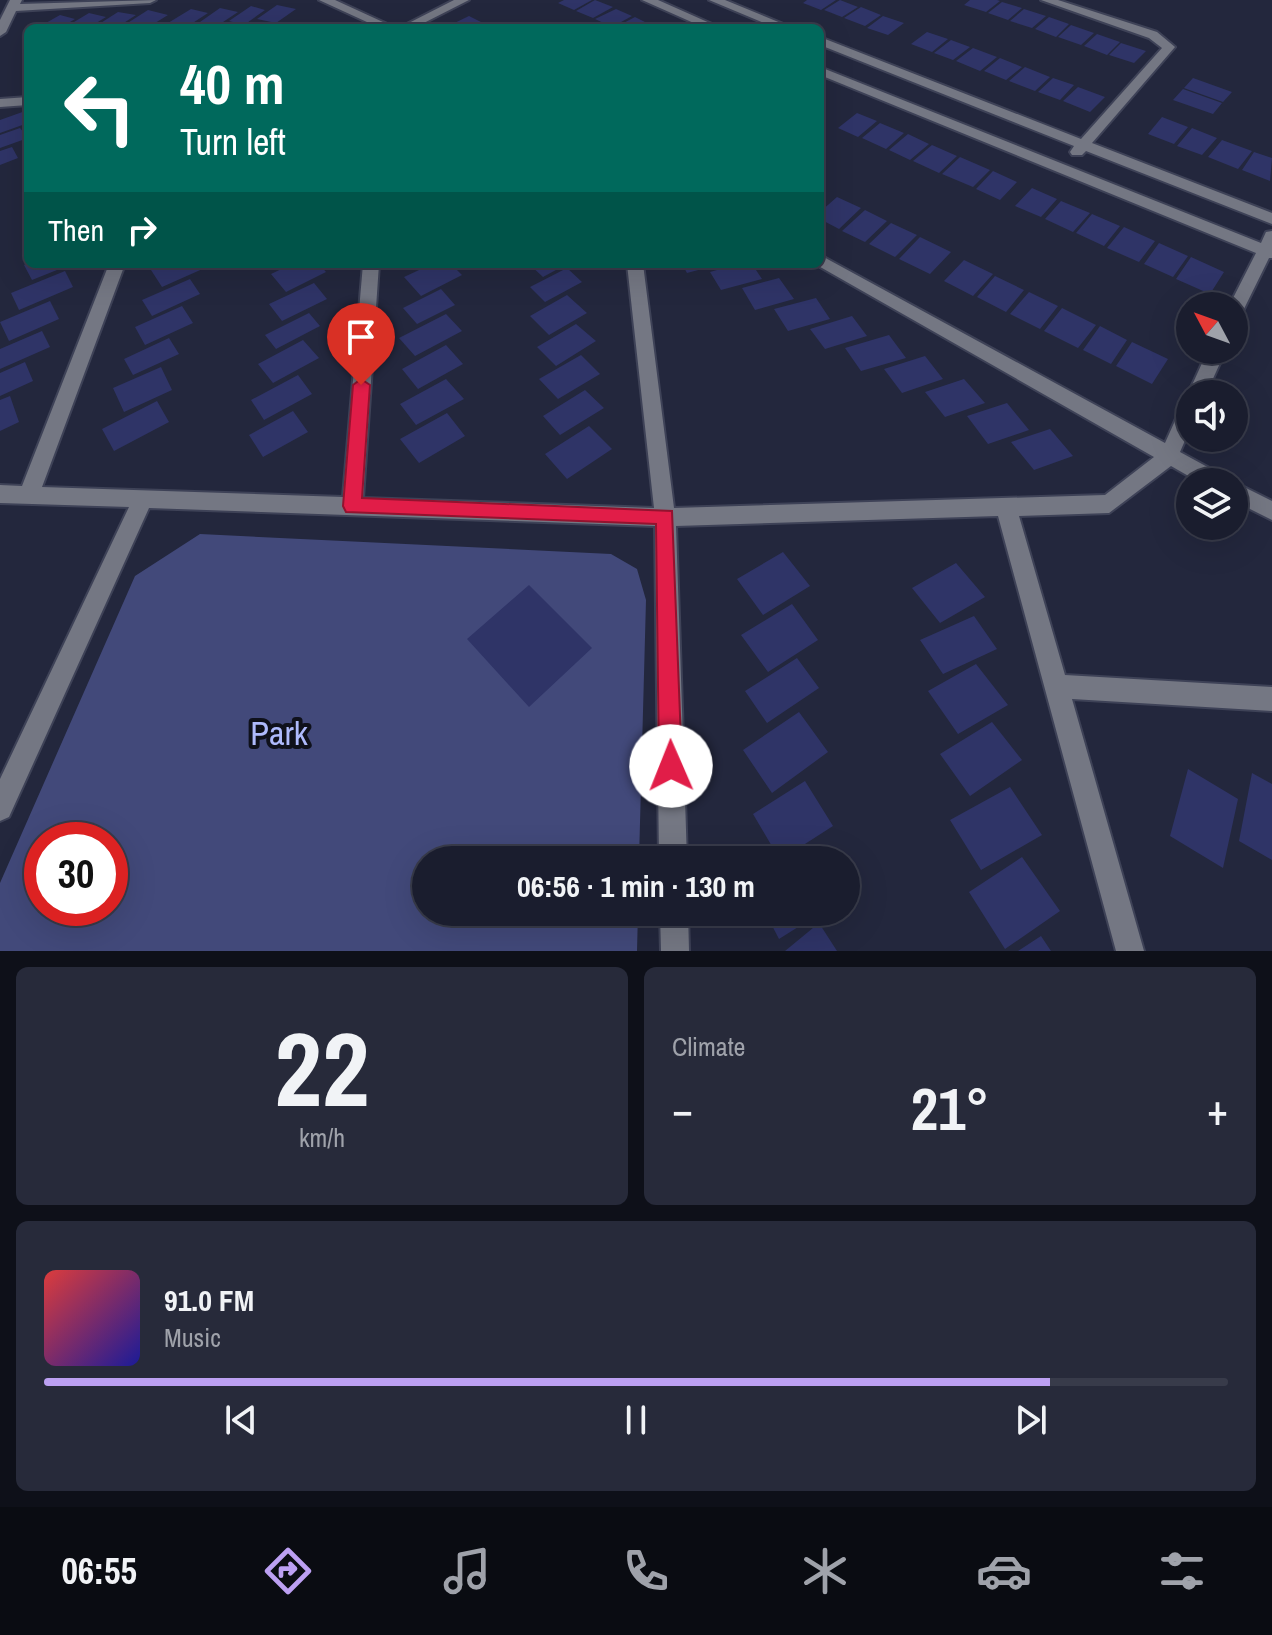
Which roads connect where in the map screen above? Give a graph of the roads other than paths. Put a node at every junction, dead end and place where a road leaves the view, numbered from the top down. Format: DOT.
graph roads {
  1 [pos="150,0"];
  2 [pos="325,0"];
  3 [pos="463,0"];
  4 [pos="648,0"];
  5 [pos="715,0"];
  6 [pos="1047,0"];
  7 [pos="666,3"];
  8 [pos="14,4"];
  9 [pos="381,24"];
  10 [pos="413,24"];
  11 [pos="707,24"];
  12 [pos="777,24"];
  13 [pos="0,32"];
  14 [pos="824,42"];
  15 [pos="861,56"];
  16 [pos="827,74"];
  17 [pos="24,101"];
  18 [pos="0,103"];
  19 [pos="1083,145"];
  20 [pos="1065,168"];
  21 [pos="1272,219"];
  22 [pos="1269,246"];
  23 [pos="824,262"];
  24 [pos="115,268"];
  25 [pos="371,268"];
  26 [pos="635,268"];
  27 [pos="1245,292"];
  28 [pos="1176,439"];
  29 [pos="1168,457"];
  30 [pos="1190,468"];
  31 [pos="0,494"];
  32 [pos="29,495"];
  33 [pos="1248,498"];
  34 [pos="143,499"];
  35 [pos="352,506"];
  36 [pos="1006,507"];
  37 [pos="1272,511"];
  38 [pos="665,517"];
  39 [pos="1056,686"];
  40 [pos="1272,699"];
  41 [pos="0,808"];
  42 [pos="673,846"];
  43 [pos="674,926"];
  44 [pos="675,951"];
  45 [pos="1130,951"];
  1 -- 8 [label="street"];
  2 -- 9 [label="street"];
  3 -- 10 [label="street"];
  4 -- 7 [label="street"];
  5 -- 12 [label="street"];
  6 -- 19 [label="street"];
  7 -- 11 [label="street"];
  8 -- 13 [label="street"];
  14 -- 15 [label="street"];
  15 -- 16 [label="street"];
  15 -- 19 [label="street"];
  16 -- 20 [label="street"];
  17 -- 18 [label="street"];
  19 -- 20 [label="street"];
  19 -- 21 [label="street"];
  20 -- 22 [label="street"];
  22 -- 27 [label="street"];
  23 -- 29 [label="street"];
  24 -- 32 [label="street"];
  25 -- 35 [label="street"];
  26 -- 38 [label="street"];
  28 -- 29 [label="street"];
  29 -- 30 [label="street"];
  29 -- 36 [label="street"];
  31 -- 32 [label="street"];
  32 -- 34 [label="street"];
  33 -- 37 [label="street"];
  34 -- 35 [label="street"];
  34 -- 41 [label="street"];
  35 -- 38 [label="street"];
  36 -- 38 [label="street"];
  36 -- 39 [label="street"];
  38 -- 42 [label="street"];
  39 -- 40 [label="street"];
  39 -- 45 [label="street"];
  43 -- 44 [label="street"];
}
